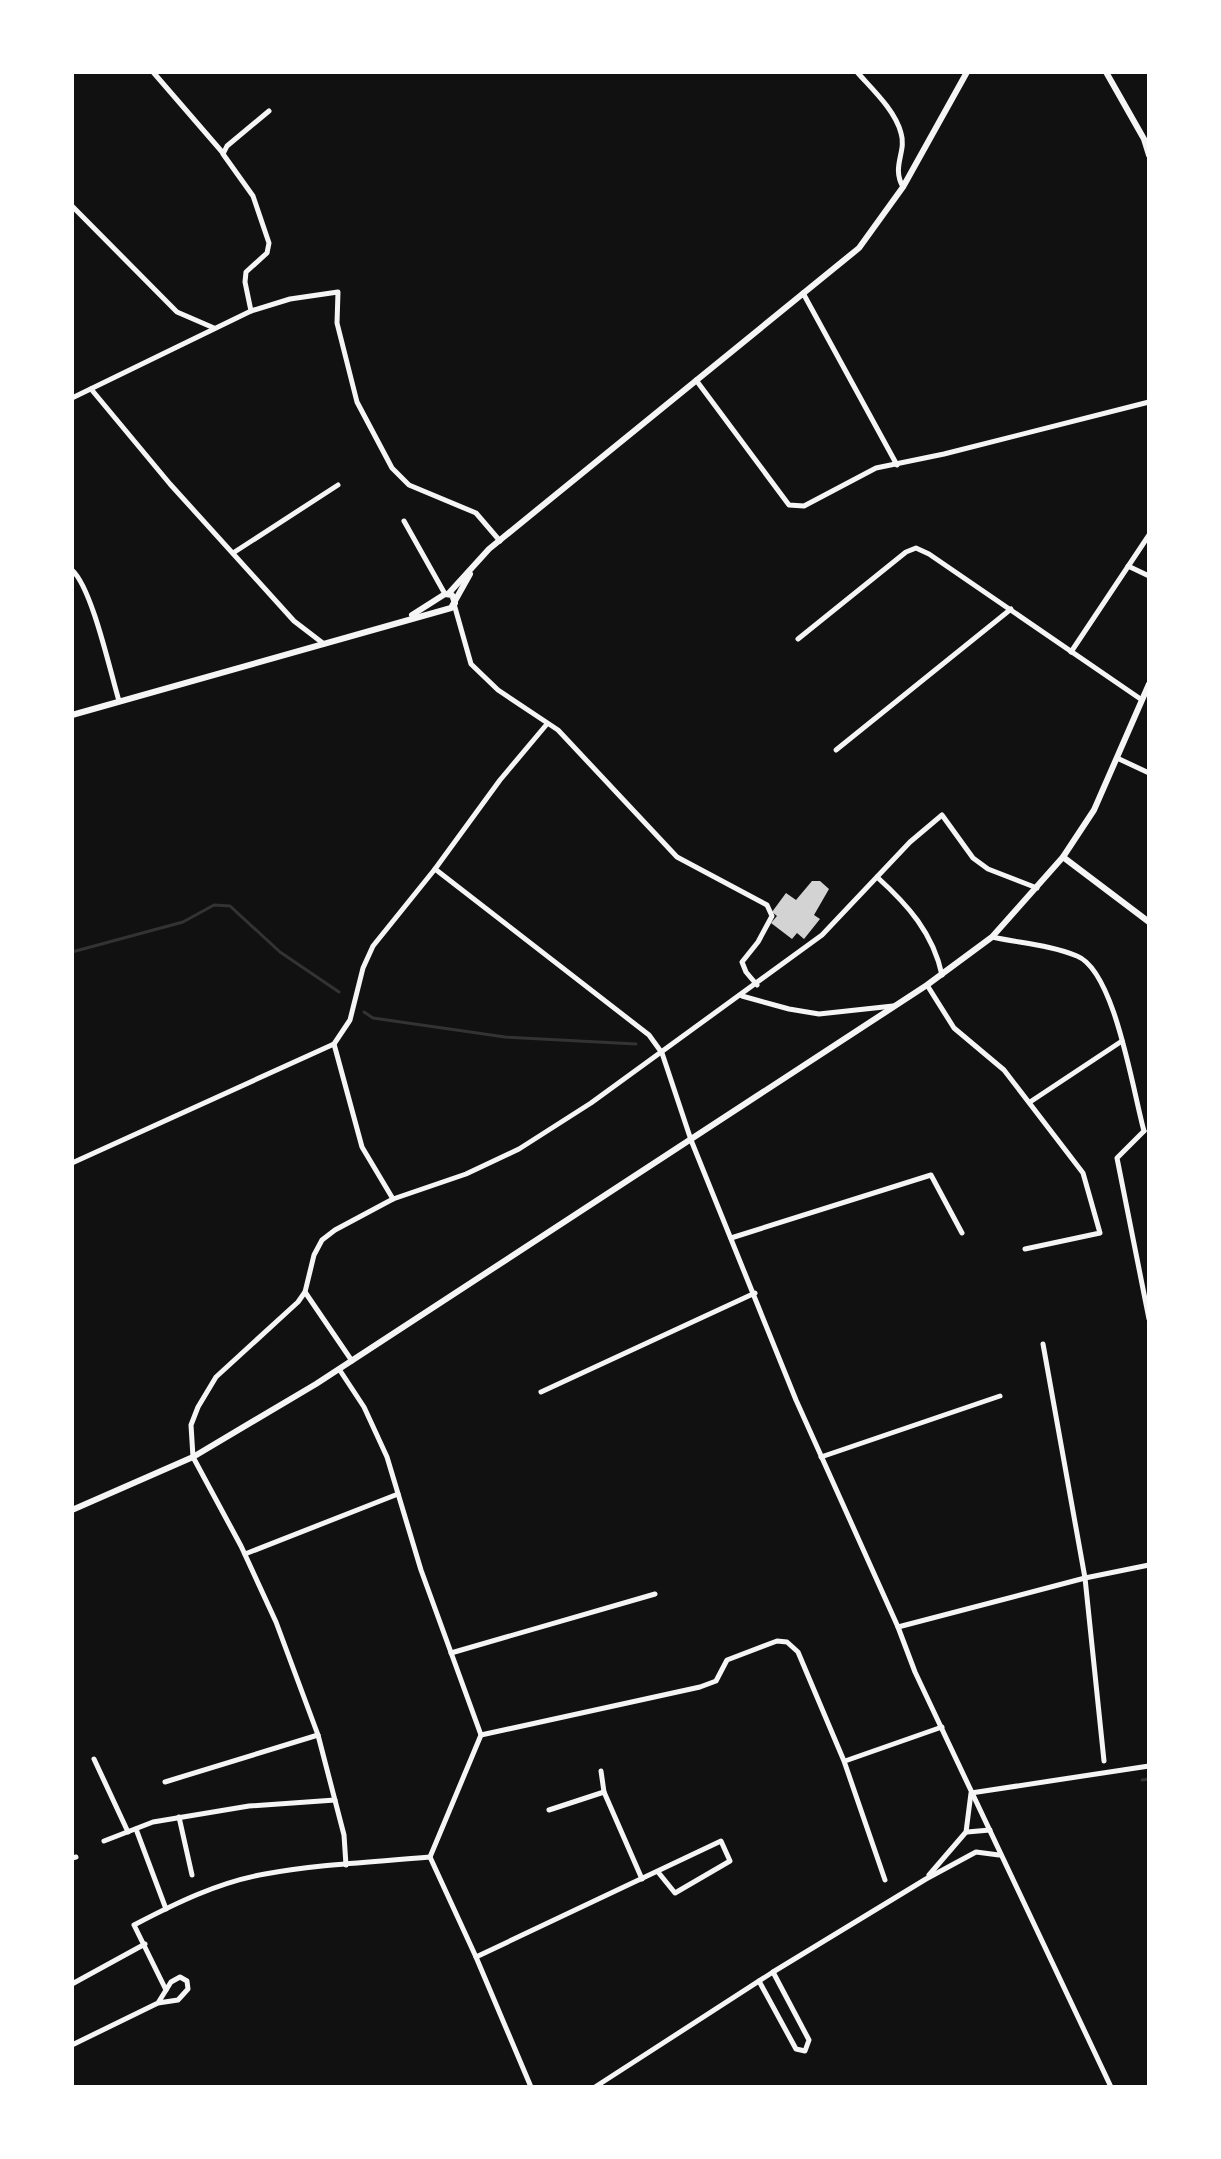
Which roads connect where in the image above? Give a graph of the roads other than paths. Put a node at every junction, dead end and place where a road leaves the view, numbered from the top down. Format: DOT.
graph roads {
  1 [pos="153,72"];
  2 [pos="857,72"];
  3 [pos="967,72"];
  4 [pos="1106,72"];
  5 [pos="269,111"];
  6 [pos="223,154"];
  7 [pos="1149,155"];
  8 [pos="903,187"];
  9 [pos="72,206"];
  10 [pos="803,293"];
  11 [pos="251,311"];
  12 [pos="215,329"];
  13 [pos="696,380"];
  14 [pos="91,389"];
  15 [pos="72,398"];
  16 [pos="1149,402"];
  17 [pos="897,465"];
  18 [pos="338,485"];
  19 [pos="404,521"];
  20 [pos="1149,535"];
  21 [pos="500,541"];
  22 [pos="233,553"];
  23 [pos="1128,566"];
  24 [pos="473,567"];
  25 [pos="72,570"];
  26 [pos="1149,576"];
  27 [pos="445,594"];
  28 [pos="451,606"];
  29 [pos="1011,609"];
  30 [pos="403,620"];
  31 [pos="798,639"];
  32 [pos="325,645"];
  33 [pos="1071,652"];
  34 [pos="1149,684"];
  35 [pos="1142,700"];
  36 [pos="119,701"];
  37 [pos="72,715"];
  38 [pos="547,724"];
  39 [pos="836,750"];
  40 [pos="1117,758"];
  41 [pos="1149,773"];
  42 [pos="1063,857"];
  43 [pos="435,869"];
  44 [pos="877,877"];
  45 [pos="1037,888"];
  46 [pos="1149,922"];
  47 [pos="992,937"];
  48 [pos="942,975"];
  49 [pos="757,985"];
  50 [pos="927,985"];
  51 [pos="741,996"];
  52 [pos="897,1005"];
  53 [pos="1122,1041"];
  54 [pos="334,1044"];
  55 [pos="662,1053"];
  56 [pos="1030,1102"];
  57 [pos="1147,1131"];
  58 [pos="691,1140"];
  59 [pos="72,1163"];
  60 [pos="393,1199"];
  61 [pos="962,1233"];
  62 [pos="731,1238"];
  63 [pos="1025,1249"];
  64 [pos="305,1292"];
  65 [pos="755,1293"];
  66 [pos="1149,1319"];
  67 [pos="1043,1344"];
  68 [pos="352,1361"];
  69 [pos="339,1369"];
  70 [pos="541,1392"];
  71 [pos="1000,1396"];
  72 [pos="193,1457"];
  73 [pos="821,1457"];
  74 [pos="398,1494"];
  75 [pos="72,1510"];
  76 [pos="245,1554"];
  77 [pos="1149,1565"];
  78 [pos="1085,1578"];
  79 [pos="655,1594"];
  80 [pos="898,1627"];
  81 [pos="451,1653"];
  82 [pos="942,1727"];
  83 [pos="318,1735"];
  84 [pos="481,1735"];
  85 [pos="94,1759"];
  86 [pos="844,1761"];
  87 [pos="1104,1761"];
  88 [pos="1149,1766"];
  89 [pos="601,1771"];
  90 [pos="165,1782"];
  91 [pos="604,1792"];
  92 [pos="971,1793"];
  93 [pos="335,1800"];
  94 [pos="549,1810"];
  95 [pos="179,1817"];
  96 [pos="136,1829"];
  97 [pos="990,1830"];
  98 [pos="128,1832"];
  99 [pos="966,1832"];
  100 [pos="104,1841"];
  101 [pos="1000,1856"];
  102 [pos="430,1857"];
  103 [pos="346,1865"];
  104 [pos="658,1872"];
  105 [pos="192,1875"];
  106 [pos="642,1879"];
  107 [pos="926,1879"];
  108 [pos="885,1880"];
  109 [pos="166,1909"];
  110 [pos="145,1944"];
  111 [pos="476,1957"];
  112 [pos="773,1972"];
  113 [pos="759,1981"];
  114 [pos="72,1984"];
  115 [pos="166,1990"];
  116 [pos="158,2003"];
  117 [pos="72,2045"];
  118 [pos="531,2087"];
  119 [pos="595,2087"];
  120 [pos="1111,2087"];
  1 -- 6 [label="street"];
  2 -- 8 [label="street"];
  3 -- 8 [label="street"];
  4 -- 7 [label="street"];
  5 -- 6 [label="street"];
  6 -- 11 [label="street"];
  8 -- 10 [label="street"];
  9 -- 12 [label="street"];
  10 -- 13 [label="street"];
  10 -- 17 [label="street"];
  11 -- 12 [label="street"];
  11 -- 21 [label="street"];
  12 -- 14 [label="street"];
  13 -- 17 [label="street"];
  13 -- 21 [label="street"];
  14 -- 15 [label="street"];
  14 -- 22 [label="street"];
  16 -- 17 [label="street"];
  18 -- 22 [label="street"];
  19 -- 27 [label="street"];
  20 -- 23 [label="street"];
  21 -- 24 [label="street"];
  22 -- 32 [label="street"];
  23 -- 26 [label="street"];
  23 -- 33 [label="street"];
  24 -- 27 [label="street"];
  24 -- 28 [label="street"];
  25 -- 36 [label="street"];
  27 -- 28 [label="street"];
  27 -- 28 [label="street"];
  27 -- 30 [label="street"];
  28 -- 30 [label="street"];
  28 -- 38 [label="street"];
  29 -- 31 [label="street"];
  29 -- 33 [label="street"];
  29 -- 39 [label="street"];
  30 -- 32 [label="street"];
  32 -- 36 [label="street"];
  33 -- 35 [label="street"];
  34 -- 35 [label="street"];
  35 -- 40 [label="street"];
  36 -- 37 [label="street"];
  38 -- 43 [label="street"];
  38 -- 49 [label="street"];
  40 -- 41 [label="street"];
  40 -- 42 [label="street"];
  42 -- 45 [label="street"];
  42 -- 46 [label="street"];
  43 -- 54 [label="street"];
  43 -- 55 [label="street"];
  44 -- 45 [label="street"];
  44 -- 48 [label="street"];
  44 -- 49 [label="street"];
  45 -- 47 [label="street"];
  47 -- 48 [label="street"];
  47 -- 53 [label="street"];
  48 -- 50 [label="street"];
  49 -- 51 [label="street"];
  50 -- 52 [label="street"];
  50 -- 56 [label="street"];
  51 -- 52 [label="street"];
  51 -- 55 [label="street"];
  52 -- 58 [label="street"];
  53 -- 56 [label="street"];
  53 -- 57 [label="street"];
  54 -- 59 [label="street"];
  54 -- 60 [label="street"];
  55 -- 58 [label="street"];
  55 -- 60 [label="street"];
  56 -- 63 [label="street"];
  57 -- 66 [label="street"];
  58 -- 62 [label="street"];
  58 -- 68 [label="street"];
  60 -- 64 [label="street"];
  61 -- 62 [label="street"];
  62 -- 65 [label="street"];
  64 -- 68 [label="street"];
  64 -- 72 [label="street"];
  65 -- 70 [label="street"];
  65 -- 73 [label="street"];
  67 -- 78 [label="street"];
  68 -- 69 [label="street"];
  69 -- 72 [label="street"];
  69 -- 74 [label="street"];
  71 -- 73 [label="street"];
  72 -- 75 [label="street"];
  72 -- 76 [label="street"];
  73 -- 80 [label="street"];
  74 -- 76 [label="street"];
  74 -- 81 [label="street"];
  76 -- 83 [label="street"];
  77 -- 78 [label="street"];
  78 -- 80 [label="street"];
  78 -- 87 [label="street"];
  79 -- 81 [label="street"];
  80 -- 82 [label="street"];
  81 -- 84 [label="street"];
  82 -- 86 [label="street"];
  82 -- 92 [label="street"];
  83 -- 90 [label="street"];
  83 -- 93 [label="street"];
  84 -- 86 [label="street"];
  84 -- 102 [label="street"];
  85 -- 98 [label="street"];
  86 -- 108 [label="street"];
  88 -- 92 [label="street"];
  89 -- 91 [label="street"];
  91 -- 94 [label="street"];
  91 -- 106 [label="street"];
  92 -- 97 [label="street"];
  92 -- 99 [label="street"];
  93 -- 95 [label="street"];
  93 -- 103 [label="street"];
  95 -- 96 [label="street"];
  95 -- 105 [label="street"];
  96 -- 98 [label="street"];
  96 -- 109 [label="street"];
  97 -- 99 [label="street"];
  97 -- 101 [label="street"];
  98 -- 100 [label="street"];
  99 -- 107 [label="street"];
  101 -- 107 [label="street"];
  101 -- 120 [label="street"];
  102 -- 103 [label="street"];
  102 -- 111 [label="street"];
  103 -- 109 [label="street"];
  104 -- 104 [label="street"];
  104 -- 106 [label="street"];
  106 -- 111 [label="street"];
  107 -- 112 [label="street"];
  109 -- 110 [label="street"];
  110 -- 114 [label="street"];
  110 -- 115 [label="street"];
  111 -- 118 [label="street"];
  112 -- 113 [label="street"];
  112 -- 113 [label="street"];
  113 -- 119 [label="street"];
  115 -- 116 [label="street"];
  115 -- 116 [label="street"];
  116 -- 117 [label="street"];
}
